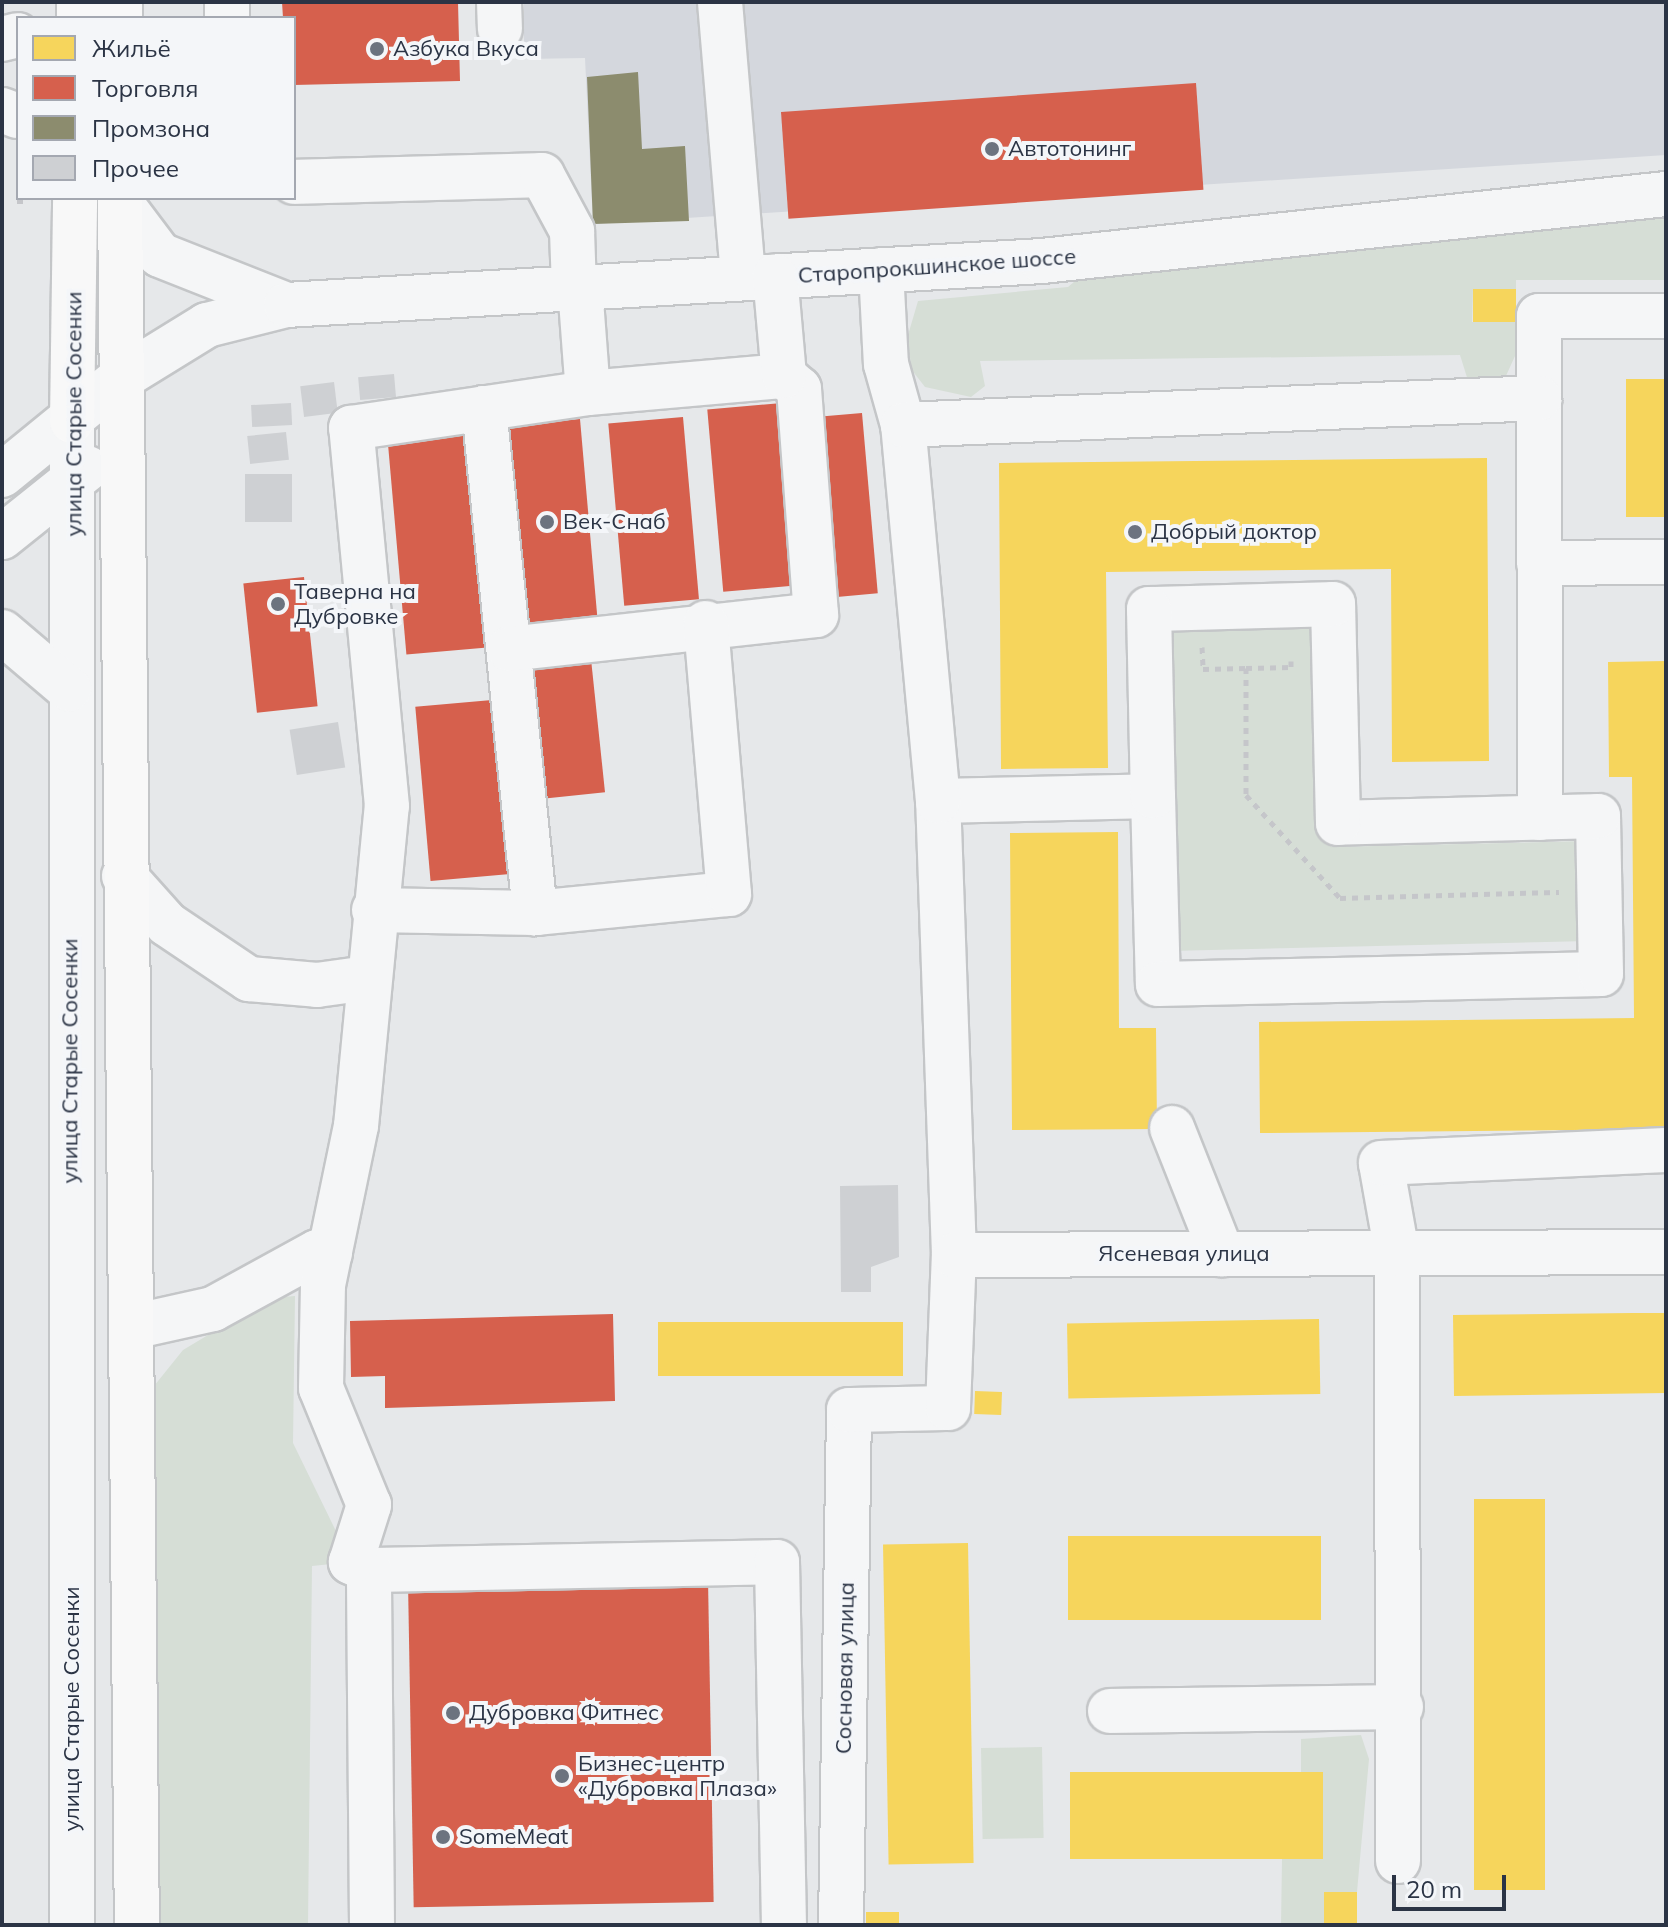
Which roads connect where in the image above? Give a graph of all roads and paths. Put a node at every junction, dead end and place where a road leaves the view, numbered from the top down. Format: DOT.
graph roads {
  1 [pos="720,2"];
  2 [pos="296,182"];
  3 [pos="1666,194"];
  4 [pos="75,200"];
  5 [pos="120,200"];
  6 [pos="17,201"];
  7 [pos="27,201"];
  8 [pos="881,270"];
  9 [pos="759,276"];
  10 [pos="577,287"];
  11 [pos="286,305"];
  12 [pos="1666,316"];
  13 [pos="207,325"];
  14 [pos="784,376"];
  15 [pos="121,378"];
  16 [pos="588,393"];
  17 [pos="1539,398"];
  18 [pos="484,408"];
  19 [pos="72,421"];
  20 [pos="122,423"];
  21 [pos="903,425"];
  22 [pos="2,475"];
  23 [pos="75,484"];
  24 [pos="2,537"];
  25 [pos="1666,562"];
  26 [pos="1539,563"];
  27 [pos="706,623"];
  28 [pos="2,632"];
  29 [pos="509,649"];
  30 [pos="69,689"];
  31 [pos="1153,796"];
  32 [pos="938,801"];
  33 [pos="1540,818"];
  34 [pos="124,876"];
  35 [pos="374,910"];
  36 [pos="535,913"];
  37 [pos="368,978"];
  38 [pos="1172,1128"];
  39 [pos="1666,1150"];
  40 [pos="1666,1252"];
  41 [pos="330,1253"];
  42 [pos="1397,1253"];
  43 [pos="1222,1254"];
  44 [pos="954,1255"];
  45 [pos="132,1327"];
  46 [pos="369,1570"];
  47 [pos="1401,1707"];
  48 [pos="1110,1711"];
  49 [pos="1398,1861"];
  50 [pos="72,1925"];
  51 [pos="137,1925"];
  52 [pos="372,1925"];
  53 [pos="784,1925"];
  54 [pos="841,1925"];
  1 -- 9 [label="street"];
  2 -- 10 [label="street"];
  3 -- 8 [label="street, Старопрокшинское шоссе"];
  4 -- 19 [label="main road, улица Старые Сосенки"];
  5 -- 11 [label="street"];
  5 -- 15 [label="main road"];
  6 -- 7 [label="path"];
  8 -- 9 [label="street, Старопрокшинское шоссе"];
  8 -- 21 [label="street"];
  9 -- 10 [label="street, Старопрокшинское шоссе"];
  9 -- 14 [label="street"];
  10 -- 11 [label="street, Старопрокшинское шоссе"];
  10 -- 16 [label="street"];
  11 -- 13 [label="street, Старопрокшинское шоссе"];
  12 -- 17 [label="street"];
  13 -- 15 [label="street, Старопрокшинское шоссе"];
  13 -- 20 [label="street"];
  14 -- 16 [label="street"];
  14 -- 27 [label="street"];
  15 -- 19 [label="street, Старопрокшинское шоссе"];
  15 -- 20 [label="main road"];
  16 -- 18 [label="street"];
  17 -- 21 [label="street"];
  17 -- 26 [label="street"];
  18 -- 29 [label="street"];
  18 -- 35 [label="street"];
  19 -- 22 [label="street, Старопрокшинское шоссе"];
  19 -- 23 [label="street, улица Старые Сосенки"];
  20 -- 23 [label="street"];
  20 -- 34 [label="main road"];
  21 -- 32 [label="street"];
  23 -- 24 [label="street"];
  23 -- 30 [label="street, улица Старые Сосенки"];
  25 -- 26 [label="street"];
  26 -- 33 [label="street"];
  27 -- 29 [label="street"];
  27 -- 36 [label="street"];
  28 -- 30 [label="street"];
  29 -- 36 [label="street"];
  30 -- 50 [label="street, улица Старые Сосенки"];
  31 -- 32 [label="street"];
  31 -- 33 [label="street"];
  31 -- 33 [label="street"];
  32 -- 44 [label="street"];
  34 -- 37 [label="street"];
  34 -- 45 [label="main road"];
  35 -- 36 [label="street"];
  35 -- 37 [label="street"];
  37 -- 41 [label="street"];
  38 -- 43 [label="street"];
  39 -- 42 [label="street"];
  40 -- 42 [label="street, Ясеневая улица"];
  41 -- 45 [label="street"];
  41 -- 46 [label="street"];
  42 -- 43 [label="street, Ясеневая улица"];
  42 -- 47 [label="street"];
  43 -- 44 [label="street, Ясеневая улица"];
  44 -- 54 [label="street, Сосновая улица"];
  45 -- 51 [label="main road"];
  46 -- 52 [label="street"];
  46 -- 53 [label="street"];
  47 -- 48 [label="street"];
  47 -- 49 [label="street"];
}
